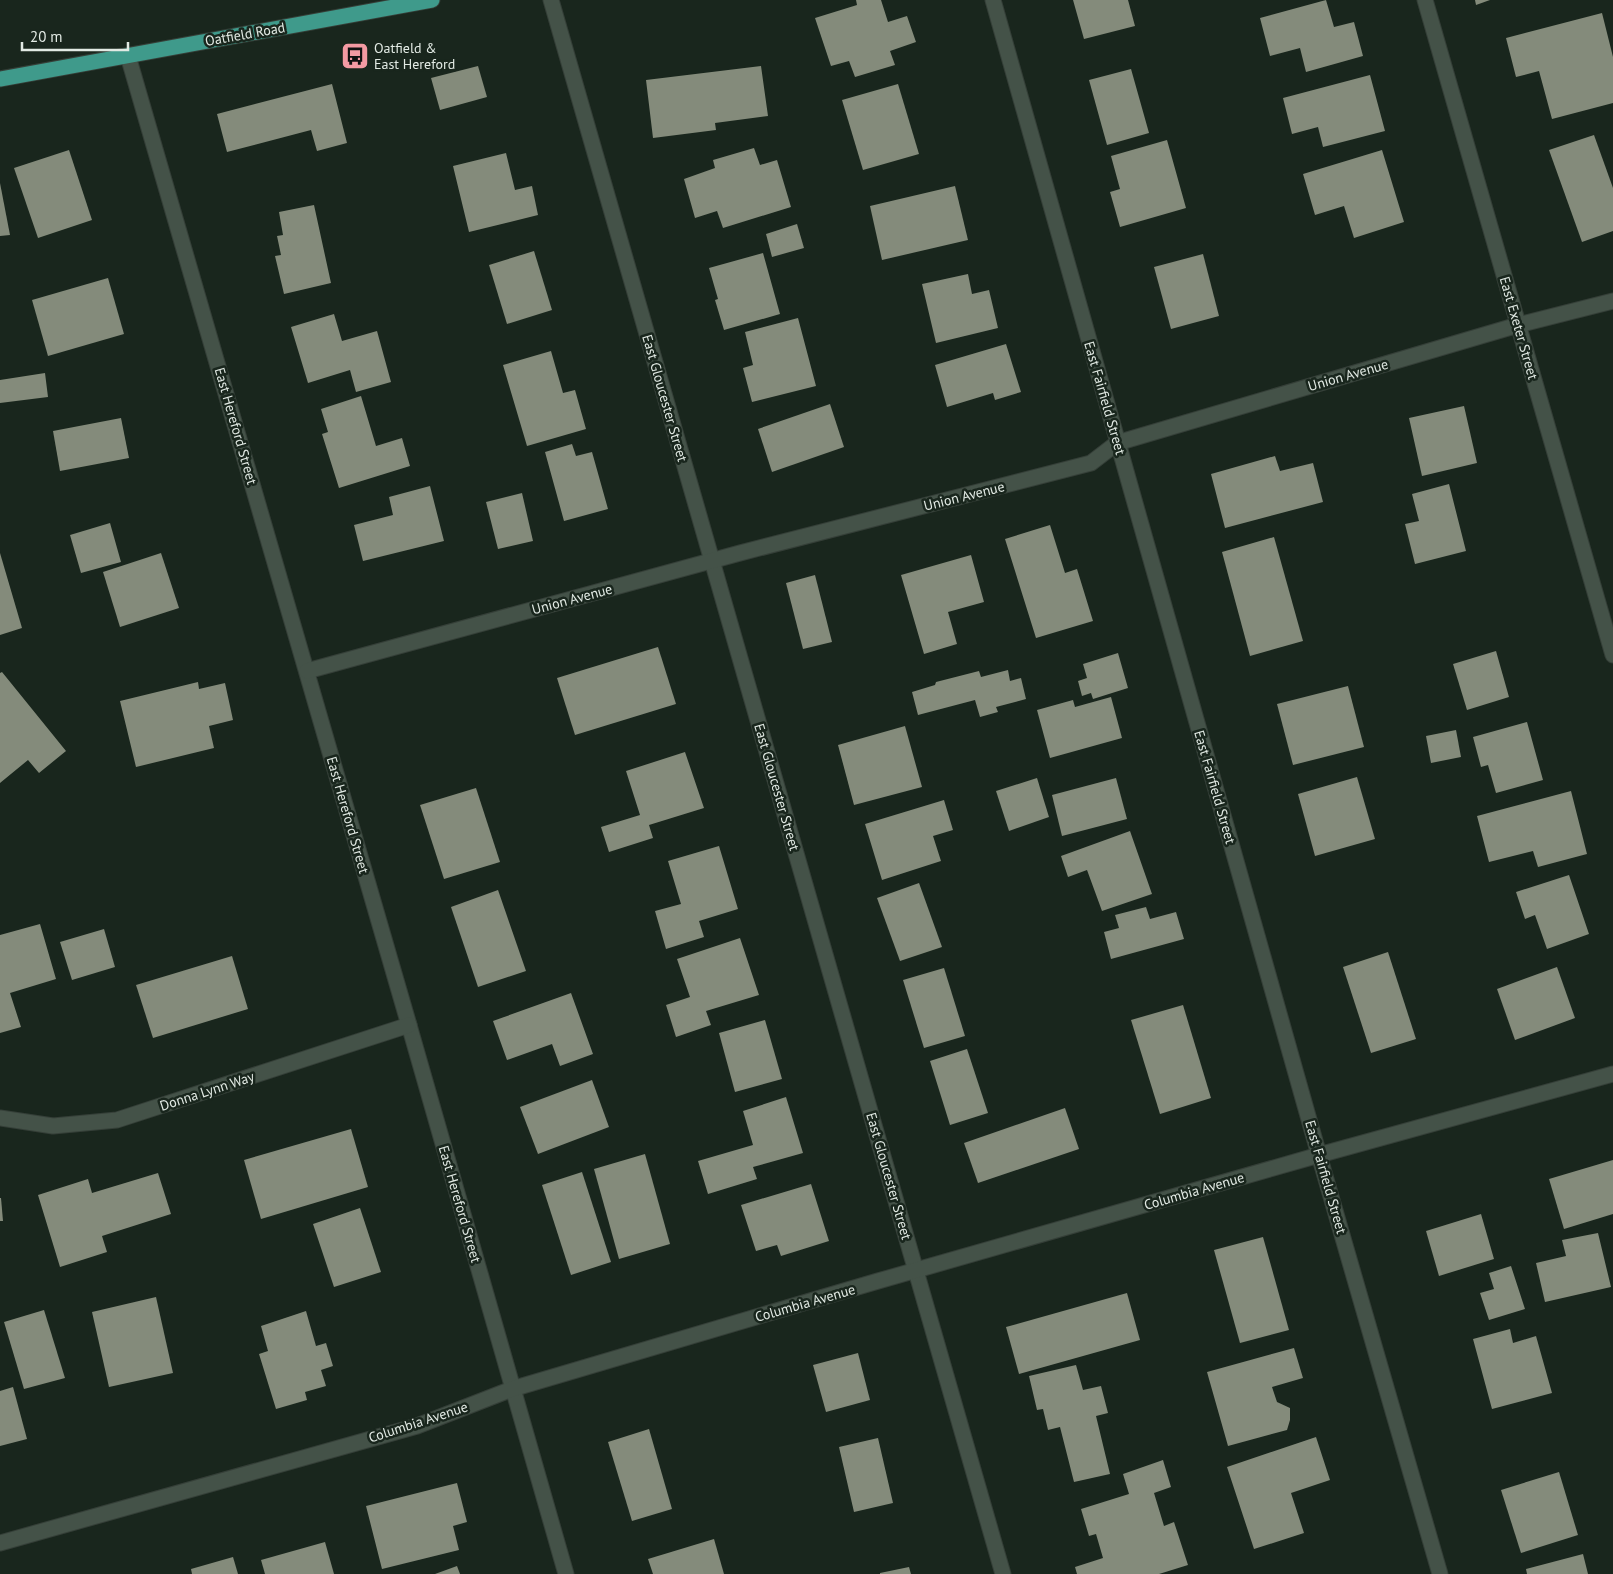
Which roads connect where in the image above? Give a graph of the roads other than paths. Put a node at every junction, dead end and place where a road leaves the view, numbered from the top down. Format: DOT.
graph roads {
  1 [pos="432,0"];
  2 [pos="551,0"];
  3 [pos="992,0"];
  4 [pos="1425,0"];
  5 [pos="128,56"];
  6 [pos="0,79"];
  7 [pos="1613,301"];
  8 [pos="1518,325"];
  9 [pos="1118,443"];
  10 [pos="712,561"];
  11 [pos="1613,655"];
  12 [pos="307,671"];
  13 [pos="409,1025"];
  14 [pos="1613,1074"];
  15 [pos="0,1118"];
  16 [pos="1319,1155"];
  17 [pos="916,1270"];
  18 [pos="512,1389"];
  19 [pos="0,1543"];
  20 [pos="566,1574"];
  21 [pos="1003,1574"];
  22 [pos="1440,1574"];
  1 -- 5 [label="main road, Oatfield Road"];
  2 -- 10 [label="street, East Gloucester Street"];
  3 -- 9 [label="street, East Fairfield Street"];
  4 -- 8 [label="street, East Exeter Street"];
  5 -- 6 [label="main road, Oatfield Road"];
  5 -- 12 [label="street, East Hereford Street"];
  7 -- 8 [label="street, Union Avenue"];
  8 -- 9 [label="street, Union Avenue"];
  8 -- 11 [label="street, East Exeter Street"];
  9 -- 10 [label="street, Union Avenue"];
  9 -- 16 [label="street, East Fairfield Street"];
  10 -- 12 [label="street, Union Avenue"];
  10 -- 17 [label="street, East Gloucester Street"];
  12 -- 13 [label="street, East Hereford Street"];
  13 -- 15 [label="street, Donna Lynn Way"];
  13 -- 18 [label="street, East Hereford Street"];
  14 -- 16 [label="street, Columbia Avenue"];
  16 -- 17 [label="street, Columbia Avenue"];
  16 -- 22 [label="street, East Fairfield Street"];
  17 -- 18 [label="street, Columbia Avenue"];
  17 -- 21 [label="street, East Gloucester Street"];
  18 -- 19 [label="street, Columbia Avenue"];
  18 -- 20 [label="street, East Hereford Street"];
}
